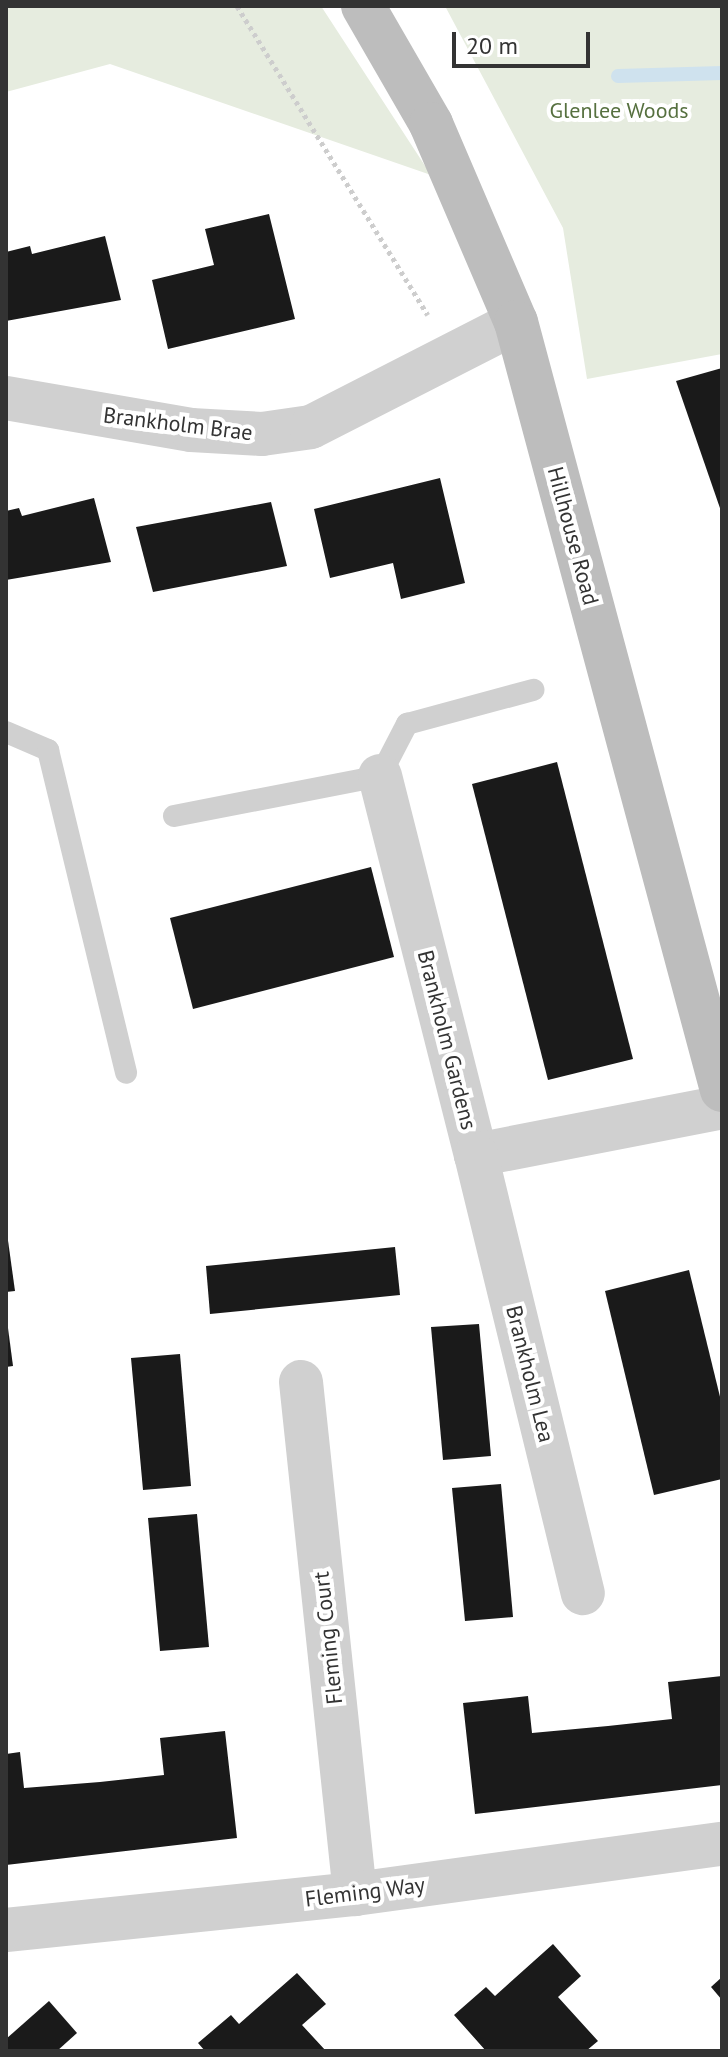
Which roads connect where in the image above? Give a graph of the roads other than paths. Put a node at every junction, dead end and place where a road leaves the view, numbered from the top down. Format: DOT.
graph roads {
  1 [pos="363,6"];
  2 [pos="516,322"];
  3 [pos="6,398"];
  4 [pos="533,690"];
  5 [pos="6,732"];
  6 [pos="380,776"];
  7 [pos="174,816"];
  8 [pos="126,1073"];
  9 [pos="722,1090"];
  10 [pos="722,1107"];
  11 [pos="476,1155"];
  12 [pos="301,1382"];
  13 [pos="583,1593"];
  14 [pos="722,1844"];
  15 [pos="355,1894"];
  16 [pos="6,1930"];
  1 -- 2 [label="street, Hillhouse Road"];
  2 -- 3 [label="street, Brankholm Brae"];
  2 -- 9 [label="street, Hillhouse Road"];
  4 -- 6 [label="lane"];
  5 -- 8 [label="lane"];
  6 -- 7 [label="lane"];
  6 -- 11 [label="street, Brankholm Gardens"];
  10 -- 11 [label="street, Brankholm Gardens"];
  11 -- 13 [label="street, Brankholm Lea"];
  12 -- 15 [label="street, Fleming Court"];
  14 -- 15 [label="street, Fleming Way"];
  15 -- 16 [label="street, Fleming Way"];
}
